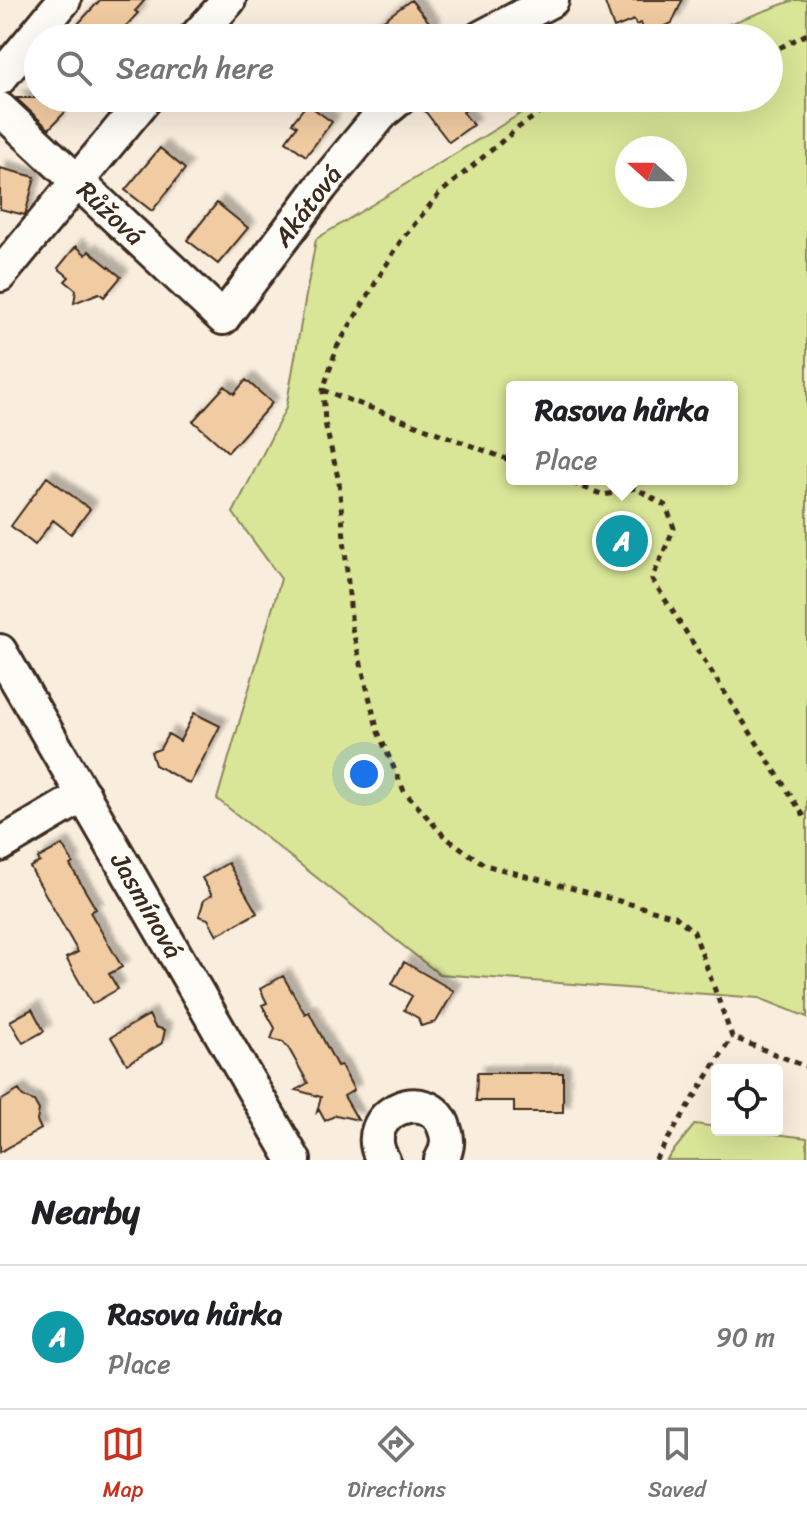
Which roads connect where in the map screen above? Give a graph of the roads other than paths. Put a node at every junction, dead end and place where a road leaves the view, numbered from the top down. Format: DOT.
graph roads {
  1 [pos="64,0"];
  2 [pos="229,0"];
  3 [pos="552,0"];
  4 [pos="44,24"];
  5 [pos="208,24"];
  6 [pos="507,24"];
  7 [pos="24,49"];
  8 [pos="0,78"];
  9 [pos="0,109"];
  10 [pos="134,112"];
  11 [pos="383,112"];
  12 [pos="76,182"];
  13 [pos="0,275"];
  14 [pos="223,318"];
  15 [pos="0,651"];
  16 [pos="84,795"];
  17 [pos="0,845"];
  18 [pos="378,1159"];
  19 [pos="294,1160"];
  20 [pos="441,1160"];
  1 -- 4 [label="street"];
  2 -- 5 [label="street"];
  3 -- 6 [label="street"];
  7 -- 8 [label="street"];
  9 -- 12 [label="street, Růžová"];
  10 -- 12 [label="street"];
  11 -- 14 [label="street, Akátová"];
  12 -- 13 [label="street"];
  12 -- 14 [label="street, Růžová"];
  15 -- 16 [label="street, Jasmínová"];
  16 -- 17 [label="street"];
  16 -- 19 [label="street, Jasmínová"];
  18 -- 20 [label="street"];
}
